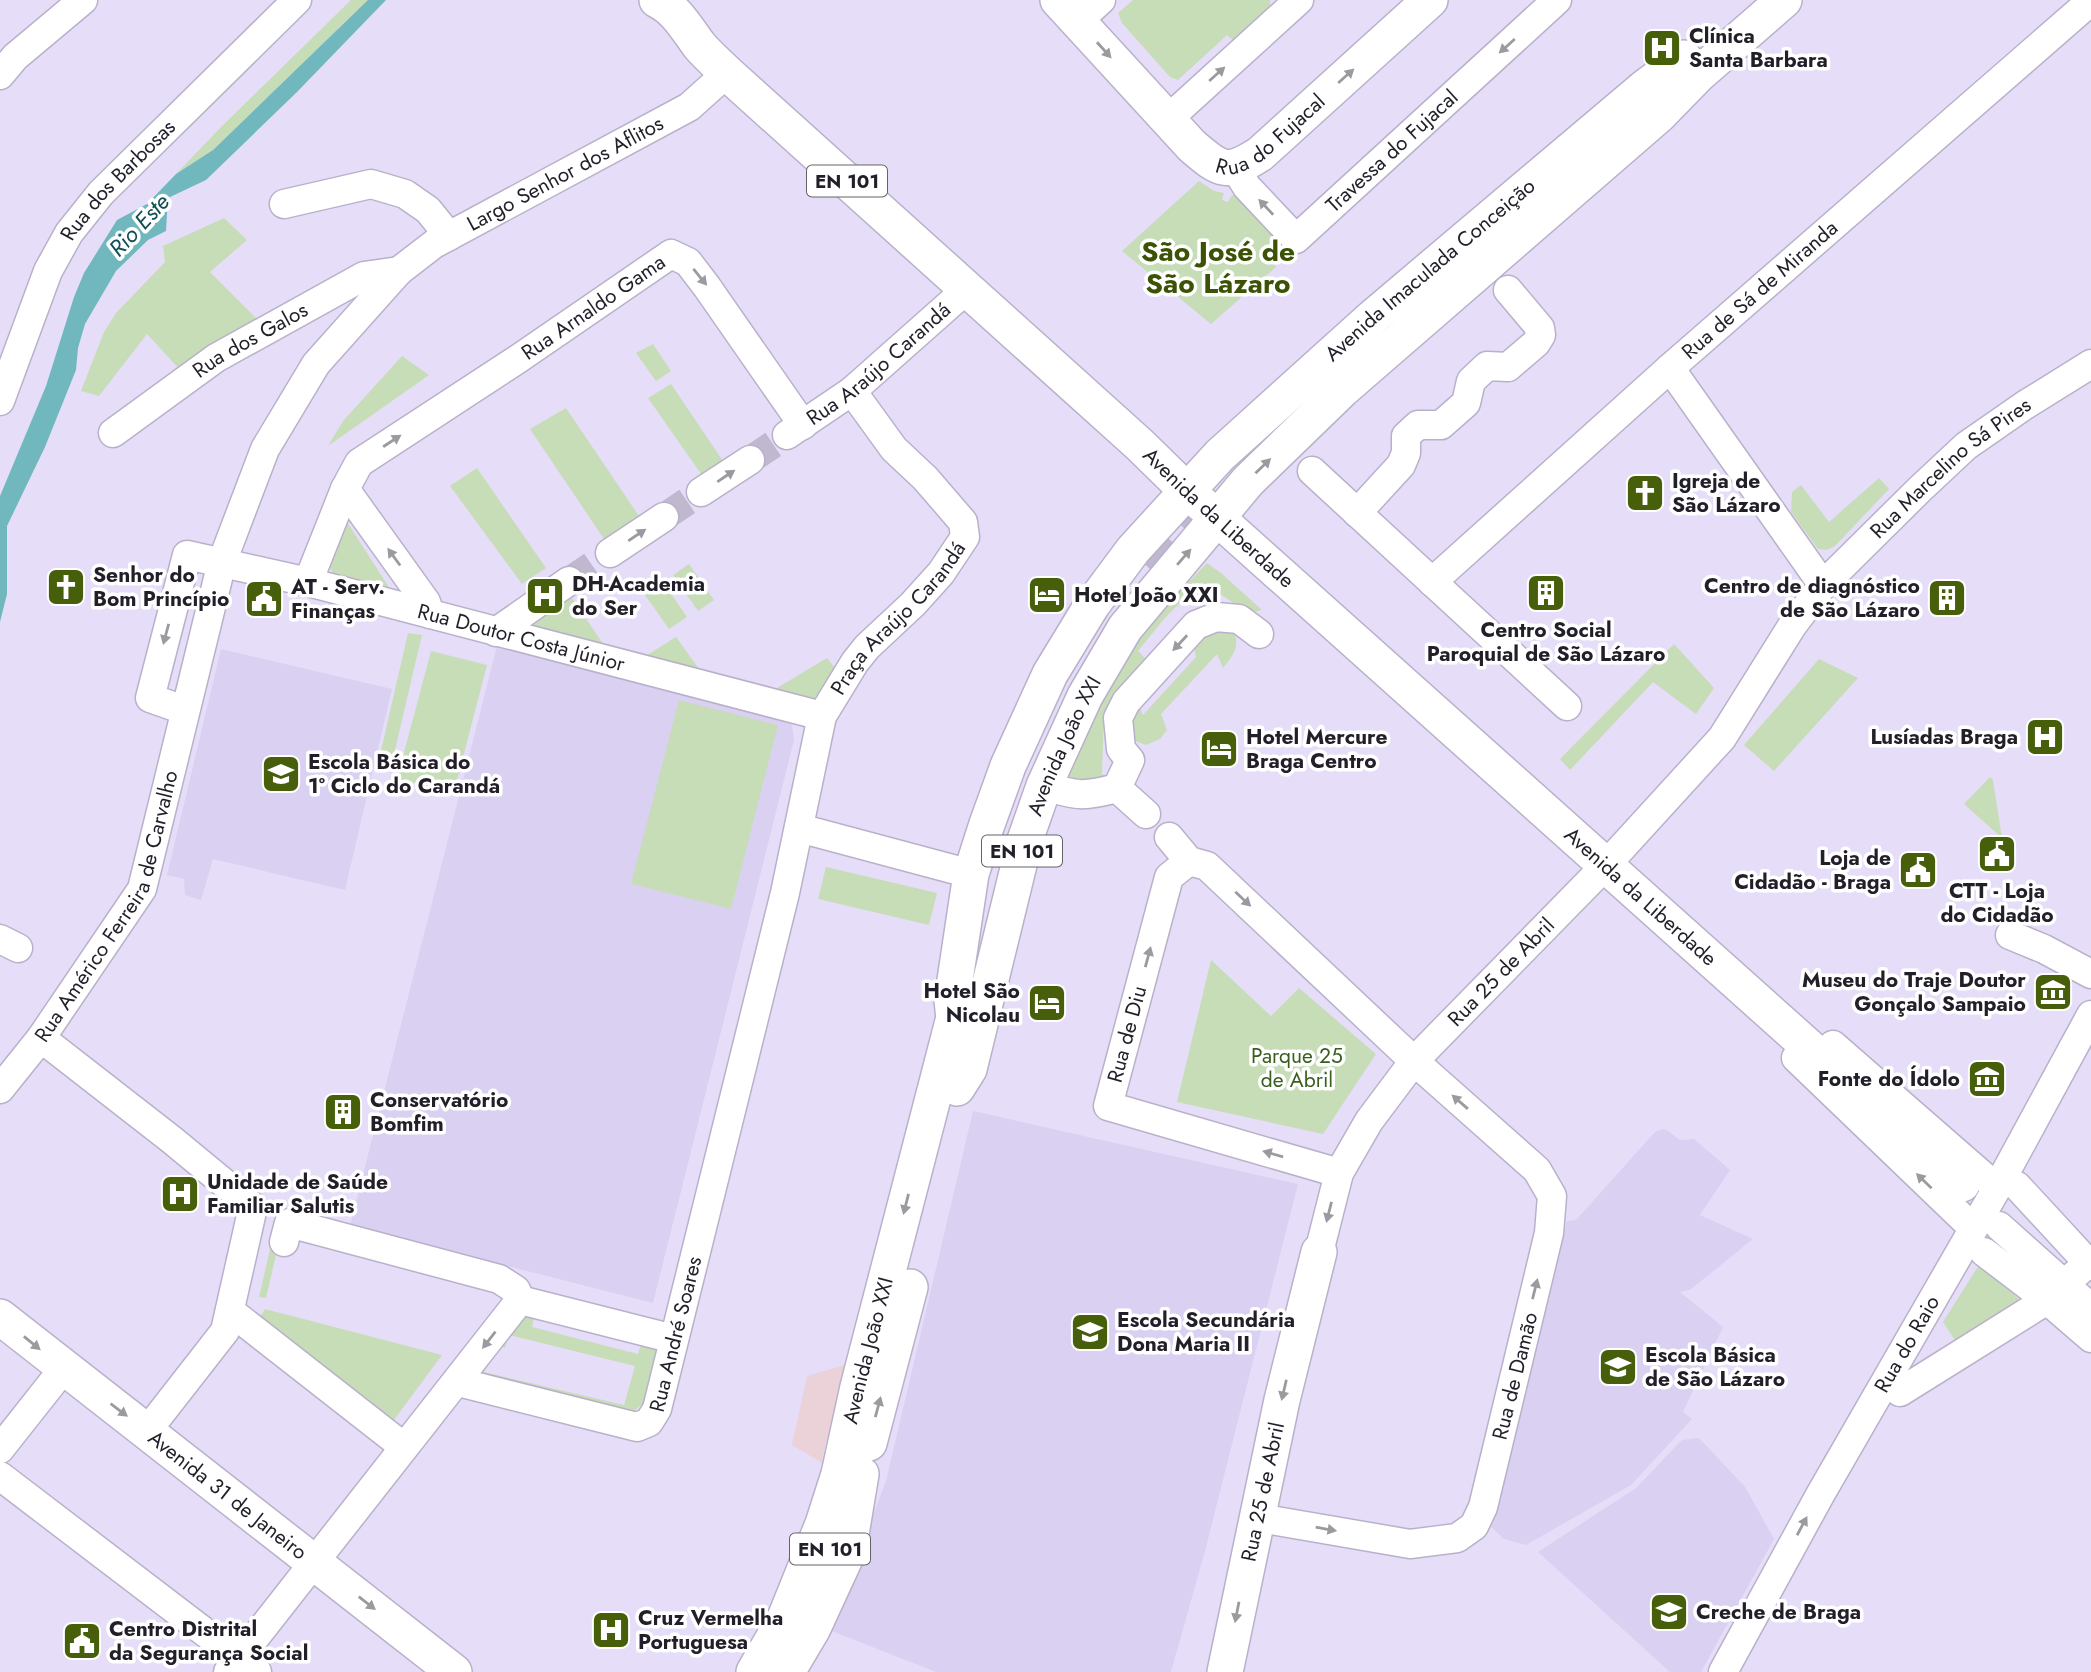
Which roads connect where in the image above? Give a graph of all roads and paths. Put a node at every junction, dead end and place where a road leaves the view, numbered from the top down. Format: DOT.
graph roads {
  1 [pos="83,0"];
  2 [pos="297,0"];
  3 [pos="1430,0"];
  4 [pos="1557,0"];
  5 [pos="1750,0"];
  6 [pos="1784,0"];
  7 [pos="660,1"];
  8 [pos="2091,1"];
  9 [pos="1292,2"];
  10 [pos="1079,7"];
  11 [pos="1691,67"];
  12 [pos="727,74"];
  13 [pos="0,75"];
  14 [pos="1167,120"];
  15 [pos="1234,168"];
  16 [pos="284,204"];
  17 [pos="449,236"];
  18 [pos="399,271"];
  19 [pos="967,289"];
  20 [pos="1508,290"];
  21 [pos="2091,364"];
  22 [pos="1670,368"];
  23 [pos="1328,381"];
  24 [pos="852,391"];
  25 [pos="0,401"];
  26 [pos="795,430"];
  27 [pos="113,433"];
  28 [pos="750,460"];
  29 [pos="1312,471"];
  30 [pos="345,488"];
  31 [pos="1186,490"];
  32 [pos="701,492"];
  33 [pos="1357,513"];
  34 [pos="1216,516"];
  35 [pos="664,517"];
  36 [pos="610,553"];
  37 [pos="222,562"];
  38 [pos="569,581"];
  39 [pos="308,582"];
  40 [pos="1432,582"];
  41 [pos="1823,585"];
  42 [pos="430,614"];
  43 [pos="496,632"];
  44 [pos="1259,634"];
  45 [pos="1567,706"];
  46 [pos="822,716"];
  47 [pos="1044,786"];
  48 [pos="1118,788"];
  49 [pos="1146,814"];
  50 [pos="799,828"];
  51 [pos="1169,837"];
  52 [pos="1189,861"];
  53 [pos="1606,864"];
  54 [pos="971,874"];
  55 [pos="2010,935"];
  56 [pos="2091,974"];
  57 [pos="1742,985"];
  58 [pos="2091,1015"];
  59 [pos="954,1019"];
  60 [pos="41,1038"];
  61 [pos="1414,1061"];
  62 [pos="957,1088"];
  63 [pos="0,1089"];
  64 [pos="1339,1173"];
  65 [pos="1962,1184"];
  66 [pos="2007,1187"];
  67 [pos="1986,1235"];
  68 [pos="284,1242"];
  69 [pos="1319,1252"];
  70 [pos="2089,1265"];
  71 [pos="2056,1292"];
  72 [pos="520,1300"];
  73 [pos="2091,1308"];
  74 [pos="230,1311"];
  75 [pos="0,1317"];
  76 [pos="2091,1338"];
  77 [pos="674,1339"];
  78 [pos="64,1368"];
  79 [pos="458,1382"];
  80 [pos="1900,1392"];
  81 [pos="430,1416"];
  82 [pos="147,1431"];
  83 [pos="395,1440"];
  84 [pos="0,1449"];
  85 [pos="861,1474"];
  86 [pos="0,1476"];
  87 [pos="381,1478"];
  88 [pos="1259,1518"];
  89 [pos="822,1524"];
  90 [pos="314,1561"];
  91 [pos="242,1667"];
  92 [pos="454,1672"];
  93 [pos="734,1672"];
  94 [pos="754,1672"];
  95 [pos="769,1672"];
  96 [pos="787,1672"];
  97 [pos="1224,1672"];
  98 [pos="1723,1672"];
  1 -- 13 [label="street"];
  2 -- 25 [label="street, Rua dos Barbosas"];
  15 -- 3 [label="main road, Rua do Fujacal, one-way"];
  4 -- 15 [label="street, Travessa do Fujacal, one-way"];
  5 -- 11 [label="main road, Avenida Imaculada Conceição"];
  6 -- 11 [label="main road, Avenida Imaculada Conceição"];
  7 -- 12 [label="main road, Avenida da Liberdade / EN 101"];
  8 -- 22 [label="street, Rua de Sá de Miranda"];
  14 -- 9 [label="street, one-way"];
  10 -- 14 [label="main road, Rua do Fujacal, one-way"];
  11 -- 23 [label="main road, Avenida Imaculada Conceição"];
  11 -- 31 [label="main road, Avenida Imaculada Conceição"];
  34 -- 11 [label="main road, Avenida Imaculada Conceição, one-way"];
  12 -- 17 [label="street, Largo Senhor dos Aflitos"];
  12 -- 19 [label="main road, Avenida da Liberdade / EN 101"];
  14 -- 15 [label="main road, Rua do Fujacal"];
  16 -- 17 [label="street"];
  17 -- 18 [label="street, Largo Senhor dos Aflitos"];
  18 -- 27 [label="street, Rua dos Galos"];
  18 -- 37 [label="street, Rua Américo Ferreira de Carvalho"];
  19 -- 24 [label="street, Rua Araújo Carandá"];
  19 -- 31 [label="main road, Avenida da Liberdade / EN 101"];
  20 -- 33 [label="street"];
  21 -- 41 [label="street, Rua Marcelino Sá Pires"];
  22 -- 40 [label="street, Rua de Sá de Miranda"];
  22 -- 41 [label="street"];
  24 -- 26 [label="street, Rua Araújo Carandá"];
  24 -- 46 [label="street, Praça Araújo Carandá"];
  30 -- 26 [label="street, Rua Arnaldo Gama, one-way"];
  32 -- 28 [label="street, one-way"];
  29 -- 33 [label="street"];
  30 -- 39 [label="street"];
  42 -- 30 [label="street, one-way"];
  31 -- 34 [label="main road, Avenida da Liberdade / EN 101"];
  31 -- 54 [label="main road, Avenida João XXI / EN 101"];
  33 -- 40 [label="street"];
  47 -- 34 [label="main road, Avenida João XXI / EN 101, one-way"];
  34 -- 53 [label="main road, Avenida da Liberdade"];
  36 -- 35 [label="street, one-way"];
  37 -- 39 [label="street, Rua Doutor Costa Júnior"];
  37 -- 60 [label="street, Rua Américo Ferreira de Carvalho"];
  38 -- 43 [label="street"];
  39 -- 42 [label="street, Rua Doutor Costa Júnior"];
  40 -- 45 [label="street"];
  41 -- 53 [label="street, Rua 25 de Abril"];
  42 -- 43 [label="street, Rua Doutor Costa Júnior"];
  43 -- 46 [label="street, Rua Doutor Costa Júnior"];
  44 -- 48 [label="street, one-way"];
  46 -- 50 [label="street, Rua André Soares"];
  47 -- 48 [label="street"];
  47 -- 62 [label="main road, Avenida João XXI / EN 101"];
  48 -- 49 [label="street"];
  50 -- 54 [label="street"];
  50 -- 77 [label="street, Rua André Soares"];
  51 -- 52 [label="street"];
  52 -- 61 [label="street, one-way"];
  64 -- 52 [label="street, Rua de Diu, one-way"];
  53 -- 57 [label="main road, Avenida da Liberdade"];
  53 -- 61 [label="street, Rua 25 de Abril"];
  54 -- 59 [label="main road, Avenida João XXI / EN 101"];
  55 -- 56 [label="street"];
  57 -- 65 [label="main road, Avenida da Liberdade"];
  57 -- 66 [label="street, Avenida da Liberdade"];
  67 -- 57 [label="street, Avenida da Liberdade, one-way"];
  58 -- 66 [label="street, Rua do Raio"];
  59 -- 62 [label="main road, Avenida João XXI"];
  59 -- 89 [label="main road, Avenida João XXI / EN 101, one-way"];
  60 -- 63 [label="street, Rua Américo Ferreira de Carvalho"];
  60 -- 74 [label="street"];
  61 -- 64 [label="street, Rua 25 de Abril"];
  88 -- 61 [label="street, Rua de Damão, one-way"];
  85 -- 62 [label="main road, Avenida João XXI / EN 101, one-way"];
  64 -- 69 [label="street, Rua 25 de Abril, one-way"];
  66 -- 67 [label="street, Rua do Raio"];
  66 -- 70 [label="street, Avenida da Liberdade"];
  67 -- 71 [label="street, Avenida da Liberdade"];
  98 -- 67 [label="street, Rua do Raio, one-way"];
  68 -- 72 [label="street"];
  69 -- 88 [label="main road, Rua 25 de Abril, one-way"];
  70 -- 71 [label="street"];
  71 -- 73 [label="street"];
  71 -- 76 [label="street"];
  71 -- 80 [label="street"];
  72 -- 77 [label="street"];
  72 -- 79 [label="street, one-way"];
  74 -- 82 [label="street"];
  74 -- 83 [label="street"];
  75 -- 78 [label="main road, Avenida 31 de Janeiro, one-way"];
  77 -- 79 [label="street, Rua André Soares"];
  78 -- 82 [label="main road, Avenida 31 de Janeiro, one-way"];
  78 -- 84 [label="street"];
  79 -- 81 [label="street"];
  81 -- 83 [label="street"];
  81 -- 87 [label="street"];
  82 -- 90 [label="main road, Avenida 31 de Janeiro"];
  83 -- 87 [label="street"];
  85 -- 95 [label="main road, Avenida João XXI / EN 101"];
  85 -- 96 [label="main road"];
  86 -- 91 [label="street"];
  87 -- 90 [label="street"];
  88 -- 97 [label="main road, Rua 25 de Abril, one-way"];
  89 -- 93 [label="main road"];
  89 -- 94 [label="main road, Avenida João XXI / EN 101"];
  90 -- 91 [label="street"];
  90 -- 92 [label="main road, Avenida 31 de Janeiro, one-way"];
}
